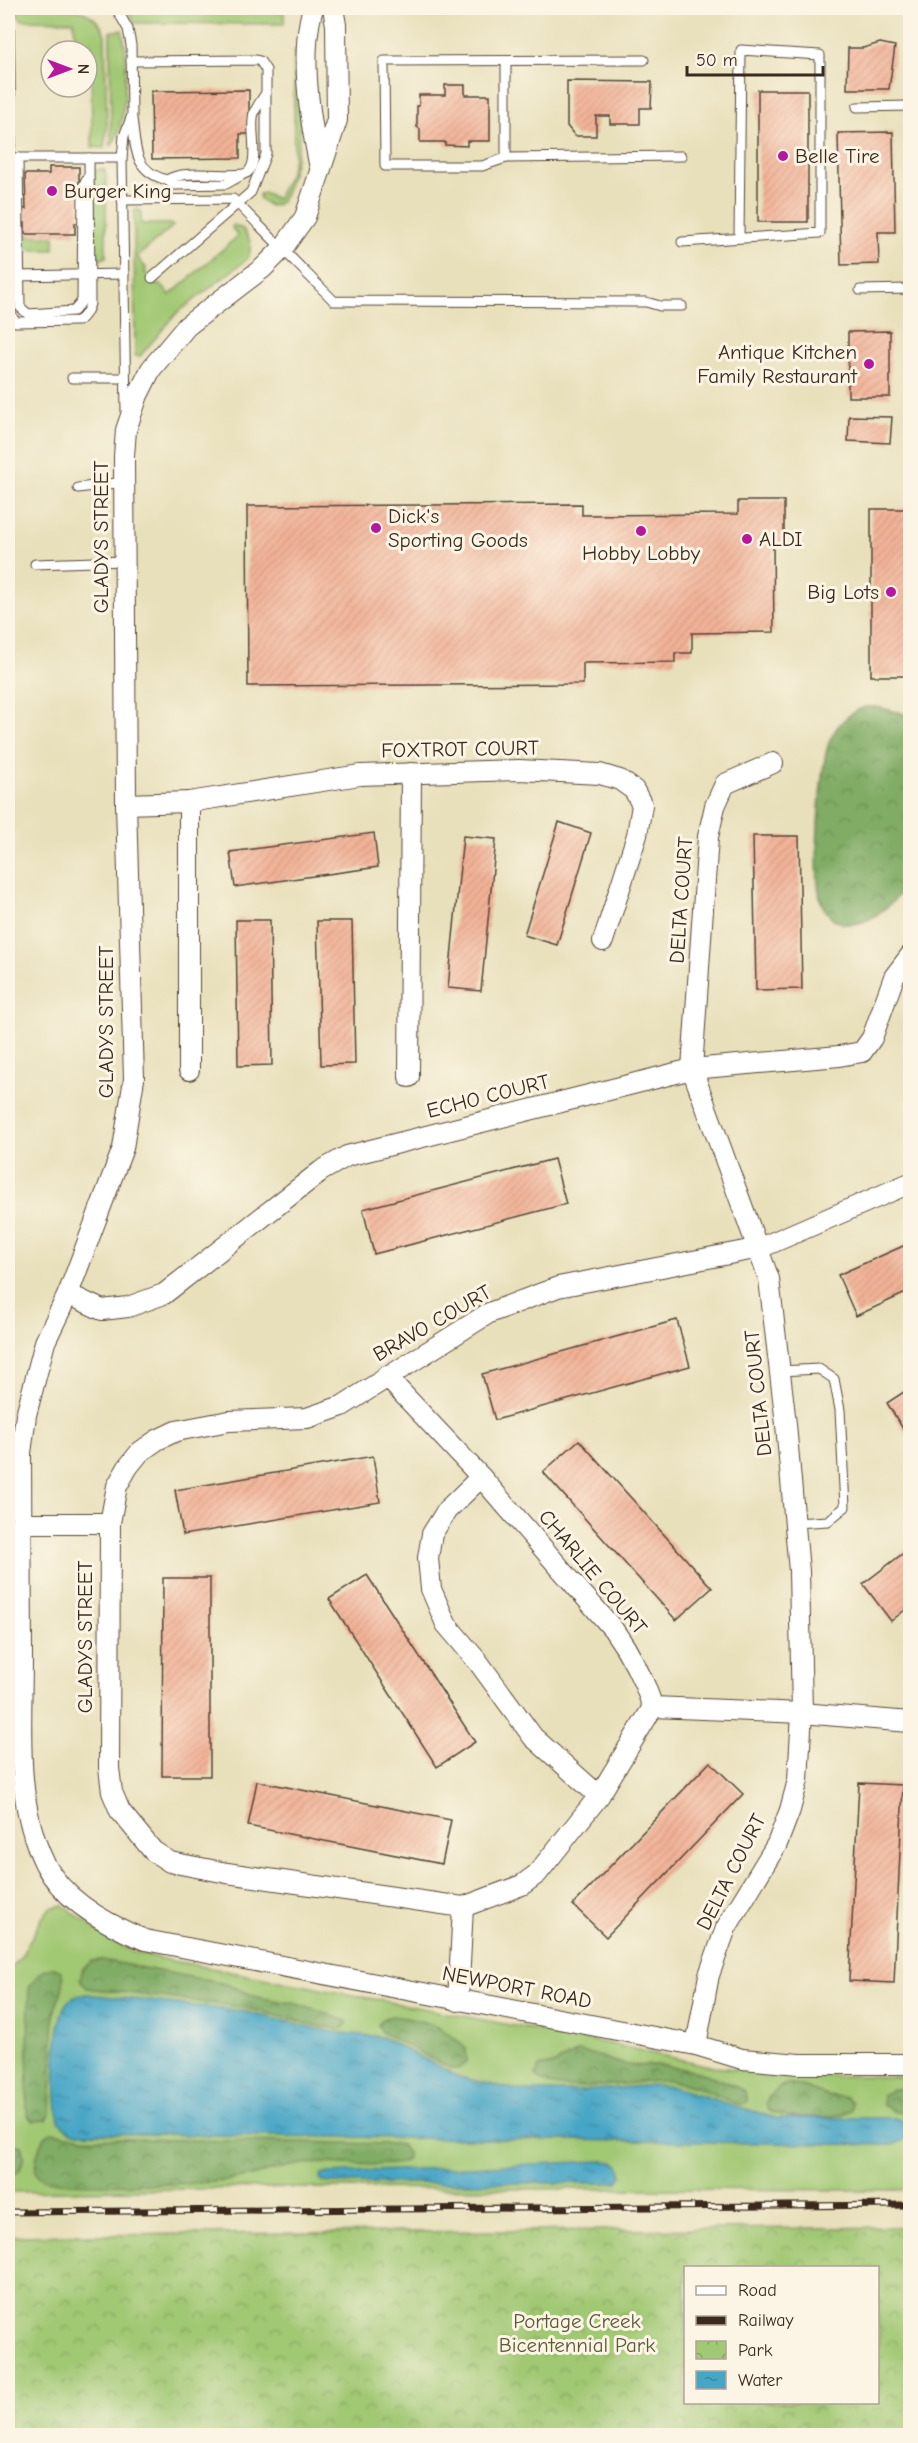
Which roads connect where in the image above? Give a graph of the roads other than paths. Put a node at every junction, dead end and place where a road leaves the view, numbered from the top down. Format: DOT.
graph roads {
  1 [pos="9,8"];
  2 [pos="116,8"];
  3 [pos="313,8"];
  4 [pos="333,8"];
  5 [pos="644,60"];
  6 [pos="131,61"];
  7 [pos="506,61"];
  8 [pos="266,93"];
  9 [pos="910,106"];
  10 [pos="857,107"];
  11 [pos="132,116"];
  12 [pos="681,156"];
  13 [pos="13,158"];
  14 [pos="89,158"];
  15 [pos="122,158"];
  16 [pos="506,158"];
  17 [pos="320,171"];
  18 [pos="122,200"];
  19 [pos="238,204"];
  20 [pos="739,238"];
  21 [pos="682,242"];
  22 [pos="283,248"];
  23 [pos="86,274"];
  24 [pos="124,274"];
  25 [pos="15,276"];
  26 [pos="153,278"];
  27 [pos="910,289"];
  28 [pos="860,290"];
  29 [pos="682,306"];
  30 [pos="72,378"];
  31 [pos="126,378"];
  32 [pos="126,430"];
  33 [pos="124,482"];
  34 [pos="78,488"];
  35 [pos="125,561"];
  36 [pos="35,564"];
  37 [pos="773,763"];
  38 [pos="411,773"];
  39 [pos="189,802"];
  40 [pos="126,804"];
  41 [pos="603,941"];
  42 [pos="910,956"];
  43 [pos="692,1069"];
  44 [pos="189,1070"];
  45 [pos="409,1077"];
  46 [pos="910,1183"];
  47 [pos="760,1248"];
  48 [pos="68,1294"];
  49 [pos="780,1371"];
  50 [pos="386,1376"];
  51 [pos="481,1477"];
  52 [pos="21,1523"];
  53 [pos="110,1523"];
  54 [pos="795,1523"];
  55 [pos="653,1707"];
  56 [pos="802,1713"];
  57 [pos="910,1722"];
  58 [pos="599,1796"];
  59 [pos="463,1907"];
  60 [pos="118,1929"];
  61 [pos="458,2001"];
  62 [pos="696,2045"];
  63 [pos="910,2064"];
  1 -- 13 [label="lane"];
  2 -- 6 [label="lane"];
  3 -- 17 [label="street, GLADYS STREET"];
  4 -- 17 [label="street, GLADYS STREET"];
  5 -- 7 [label="lane"];
  6 -- 8 [label="lane"];
  6 -- 11 [label="lane"];
  7 -- 16 [label="lane"];
  7 -- 16 [label="lane"];
  8 -- 11 [label="lane"];
  8 -- 19 [label="lane"];
  9 -- 10 [label="lane"];
  11 -- 15 [label="lane"];
  12 -- 16 [label="lane"];
  13 -- 14 [label="lane"];
  13 -- 25 [label="lane"];
  14 -- 15 [label="lane"];
  14 -- 23 [label="lane"];
  15 -- 18 [label="lane"];
  17 -- 22 [label="street, GLADYS STREET"];
  18 -- 19 [label="lane"];
  18 -- 24 [label="lane"];
  19 -- 22 [label="lane"];
  19 -- 26 [label="lane"];
  20 -- 20 [label="lane"];
  20 -- 21 [label="lane"];
  22 -- 29 [label="lane"];
  22 -- 32 [label="street, GLADYS STREET"];
  23 -- 24 [label="lane"];
  23 -- 25 [label="lane"];
  23 -- 25 [label="lane"];
  24 -- 31 [label="lane"];
  27 -- 28 [label="lane"];
  30 -- 31 [label="lane"];
  31 -- 32 [label="lane"];
  32 -- 33 [label="street, GLADYS STREET"];
  33 -- 34 [label="lane"];
  33 -- 35 [label="street, GLADYS STREET"];
  35 -- 36 [label="lane"];
  35 -- 40 [label="street, GLADYS STREET"];
  37 -- 43 [label="street, DELTA COURT"];
  38 -- 39 [label="street, FOXTROT COURT"];
  38 -- 41 [label="street, FOXTROT COURT"];
  38 -- 45 [label="street, ECHO COURT"];
  39 -- 40 [label="street, FOXTROT COURT"];
  39 -- 44 [label="street"];
  40 -- 48 [label="street, GLADYS STREET"];
  42 -- 43 [label="street, ECHO COURT"];
  43 -- 47 [label="street, DELTA COURT"];
  43 -- 48 [label="street, ECHO COURT"];
  46 -- 47 [label="street, BRAVO COURT"];
  47 -- 49 [label="street, DELTA COURT"];
  47 -- 50 [label="street, BRAVO COURT"];
  48 -- 52 [label="street, GLADYS STREET"];
  49 -- 54 [label="street, DELTA COURT"];
  49 -- 54 [label="lane"];
  50 -- 51 [label="street, CHARLIE COURT"];
  50 -- 53 [label="street, BRAVO COURT"];
  51 -- 55 [label="street, CHARLIE COURT"];
  51 -- 58 [label="street"];
  52 -- 53 [label="street"];
  52 -- 60 [label="street, GLADYS STREET"];
  53 -- 59 [label="street, GLADYS STREET"];
  54 -- 56 [label="street, DELTA COURT"];
  55 -- 56 [label="street"];
  55 -- 58 [label="street"];
  56 -- 57 [label="street"];
  56 -- 62 [label="street, DELTA COURT"];
  58 -- 59 [label="street"];
  59 -- 61 [label="street"];
  60 -- 61 [label="street, NEWPORT ROAD"];
  61 -- 62 [label="street, NEWPORT ROAD"];
  62 -- 63 [label="street, NEWPORT ROAD"];
}
